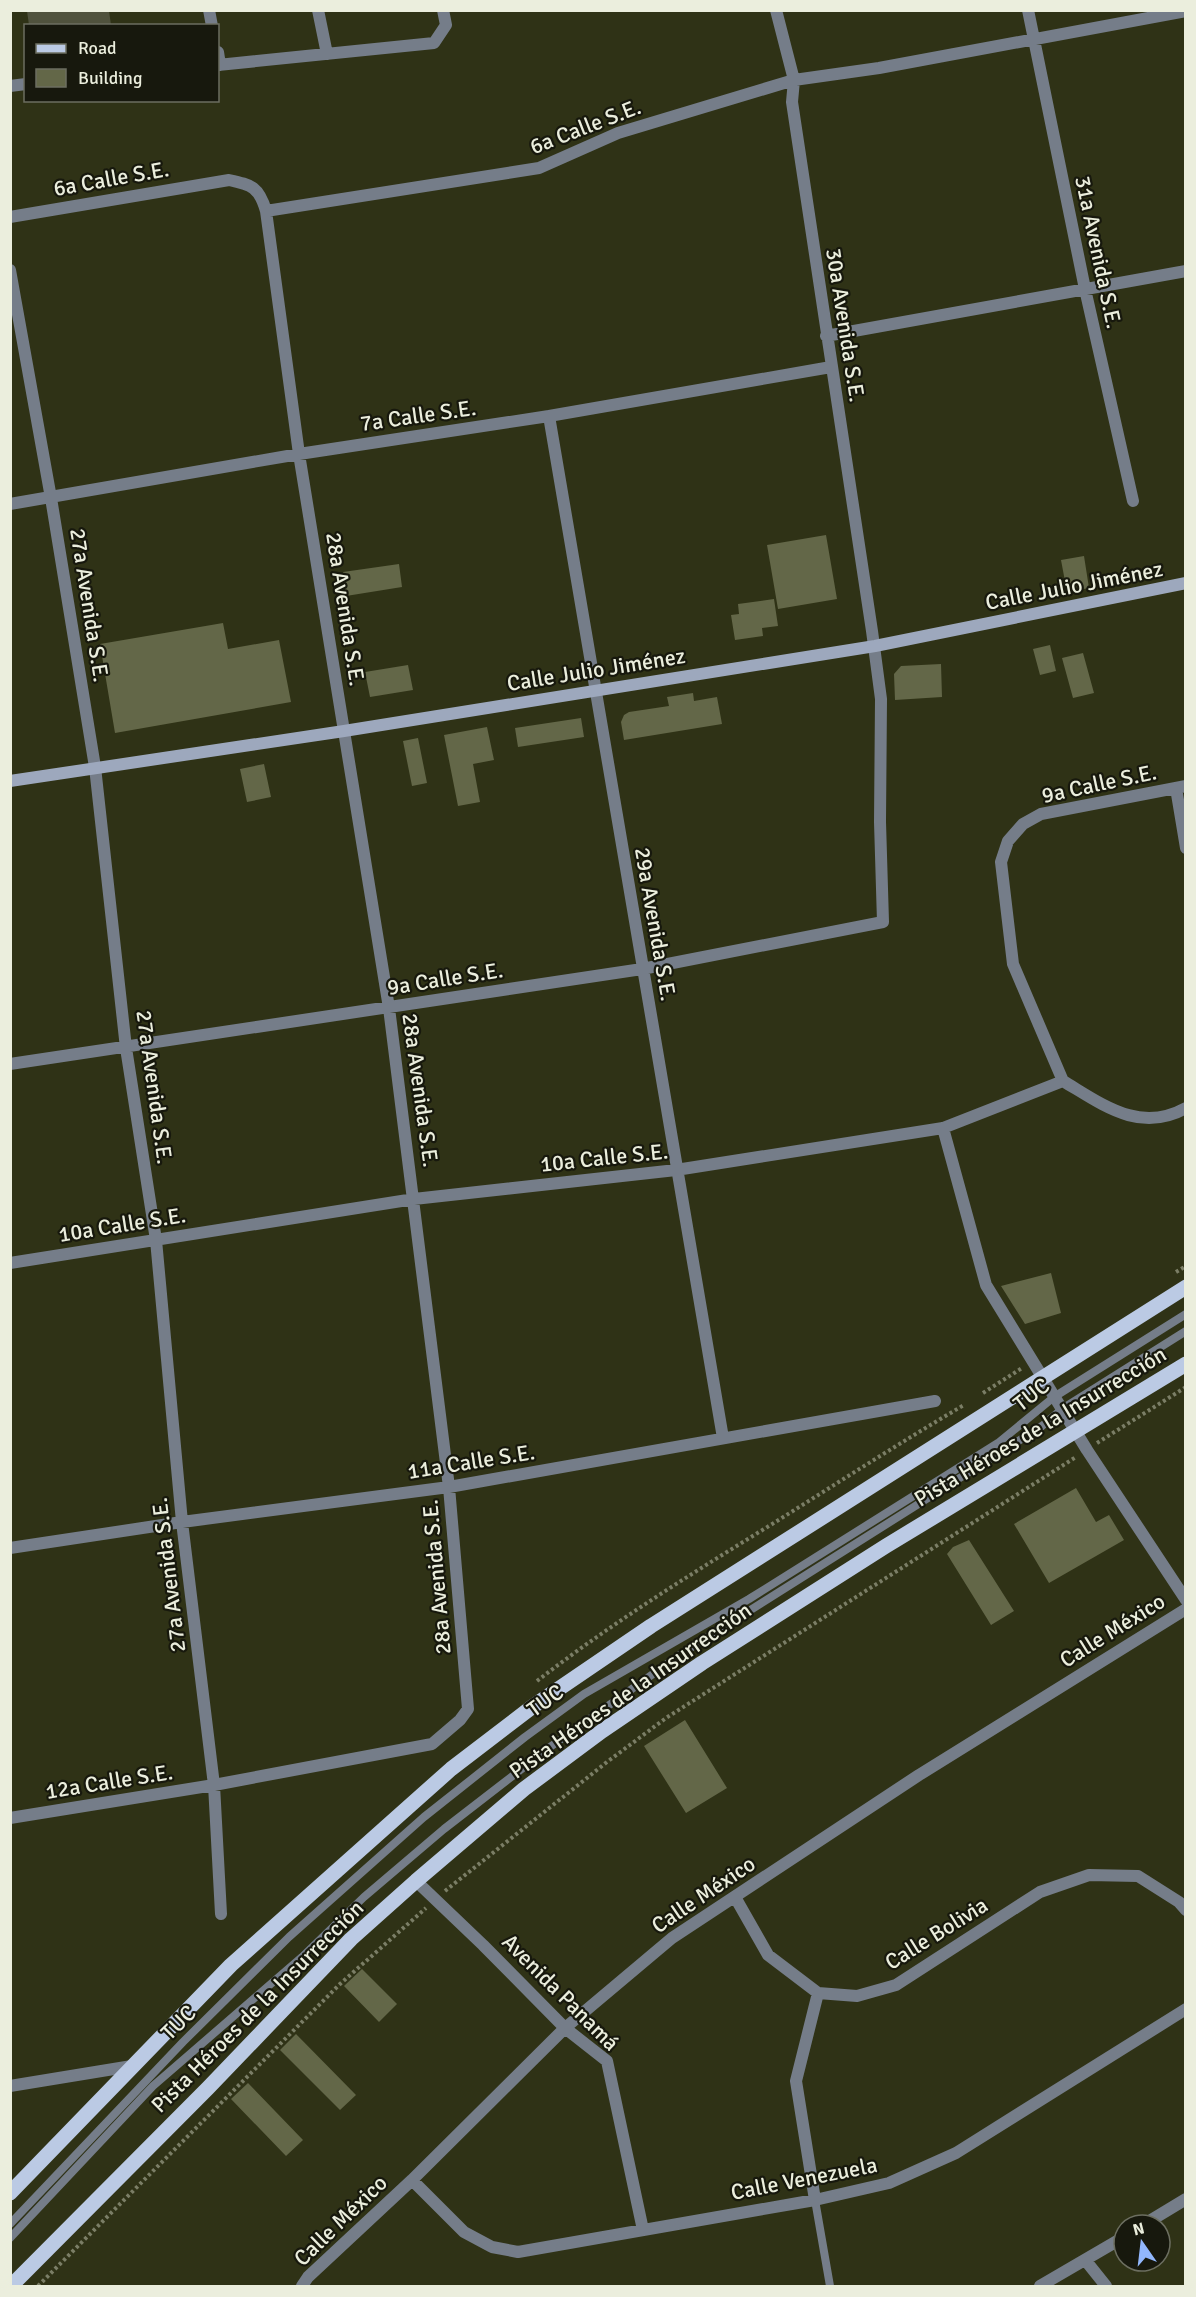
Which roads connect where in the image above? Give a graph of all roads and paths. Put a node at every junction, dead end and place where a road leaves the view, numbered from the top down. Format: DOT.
graph roads {
  1 [pos="318,10"];
  2 [pos="443,10"];
  3 [pos="776,10"];
  4 [pos="1028,10"];
  5 [pos="1185,11"];
  6 [pos="1034,38"];
  7 [pos="327,54"];
  8 [pos="219,65"];
  9 [pos="794,80"];
  10 [pos="266,211"];
  11 [pos="10,217"];
  12 [pos="10,270"];
  13 [pos="1185,271"];
  14 [pos="1085,289"];
  15 [pos="826,336"];
  16 [pos="831,366"];
  17 [pos="549,417"];
  18 [pos="299,454"];
  19 [pos="51,498"];
  20 [pos="1133,501"];
  21 [pos="10,504"];
  22 [pos="1185,584"];
  23 [pos="875,646"];
  24 [pos="596,691"];
  25 [pos="344,730"];
  26 [pos="95,767"];
  27 [pos="10,781"];
  28 [pos="1181,787"];
  29 [pos="1185,848"];
  30 [pos="883,922"];
  31 [pos="642,969"];
  32 [pos="389,1008"];
  33 [pos="126,1048"];
  34 [pos="10,1064"];
  35 [pos="1063,1081"];
  36 [pos="1185,1108"];
  37 [pos="943,1128"];
  38 [pos="676,1170"];
  39 [pos="414,1199"];
  40 [pos="156,1240"];
  41 [pos="10,1263"];
  42 [pos="1185,1287"];
  43 [pos="1185,1314"];
  44 [pos="1185,1331"];
  45 [pos="1185,1364"];
  46 [pos="1043,1378"];
  47 [pos="1185,1388"];
  48 [pos="1054,1396"];
  49 [pos="936,1401"];
  50 [pos="1062,1409"];
  51 [pos="1076,1432"];
  52 [pos="723,1438"];
  53 [pos="1087,1450"];
  54 [pos="449,1488"];
  55 [pos="182,1522"];
  56 [pos="10,1548"];
  57 [pos="1185,1600"];
  58 [pos="1185,1609"];
  59 [pos="214,1785"];
  60 [pos="10,1818"];
  61 [pos="416,1881"];
  62 [pos="735,1896"];
  63 [pos="436,1899"];
  64 [pos="1185,1910"];
  65 [pos="221,1914"];
  66 [pos="818,1993"];
  67 [pos="1185,2009"];
  68 [pos="565,2028"];
  69 [pos="132,2066"];
  70 [pos="10,2086"];
  71 [pos="412,2180"];
  72 [pos="10,2193"];
  73 [pos="1185,2199"];
  74 [pos="815,2200"];
  75 [pos="1162,2213"];
  76 [pos="10,2223"];
  77 [pos="643,2230"];
  78 [pos="10,2238"];
  79 [pos="1112,2245"];
  80 [pos="1086,2261"];
  81 [pos="11,2286"];
  82 [pos="38,2286"];
  83 [pos="302,2286"];
  84 [pos="830,2286"];
  85 [pos="1041,2286"];
  86 [pos="1106,2286"];
  1 -- 7 [label="street"];
  2 -- 7 [label="street"];
  3 -- 9 [label="street, 30a Avenida S.E."];
  4 -- 6 [label="street, 31a Avenida S.E."];
  5 -- 6 [label="street, 6a Calle S.E."];
  6 -- 9 [label="street, 6a Calle S.E."];
  6 -- 14 [label="street, 31a Avenida S.E."];
  7 -- 8 [label="street"];
  9 -- 10 [label="street, 6a Calle S.E."];
  9 -- 15 [label="street, 30a Avenida S.E."];
  10 -- 11 [label="street, 6a Calle S.E."];
  10 -- 18 [label="street, 28a Avenida S.E."];
  12 -- 19 [label="street, 27a Avenida S.E."];
  13 -- 14 [label="street"];
  14 -- 15 [label="street"];
  14 -- 20 [label="street, 31a Avenida S.E."];
  15 -- 16 [label="street, 30a Avenida S.E."];
  16 -- 17 [label="street, 7a Calle S.E."];
  16 -- 23 [label="street, 30a Avenida S.E."];
  17 -- 18 [label="street, 7a Calle S.E."];
  17 -- 24 [label="street, 29a Avenida S.E."];
  18 -- 19 [label="street, 7a Calle S.E."];
  18 -- 25 [label="street, 28a Avenida S.E."];
  19 -- 21 [label="street, 7a Calle S.E."];
  19 -- 26 [label="street, 27a Avenida S.E."];
  22 -- 23 [label="main road, Calle Julio Jiménez"];
  23 -- 24 [label="main road, Calle Julio Jiménez"];
  23 -- 30 [label="street, 30a Avenida S.E."];
  24 -- 25 [label="main road, Calle Julio Jiménez"];
  24 -- 31 [label="street, 29a Avenida S.E."];
  25 -- 26 [label="main road, Calle Julio Jiménez"];
  25 -- 32 [label="street, 28a Avenida S.E."];
  26 -- 27 [label="main road, Calle Julio Jiménez"];
  26 -- 33 [label="street, 27a Avenida S.E."];
  28 -- 29 [label="street"];
  28 -- 35 [label="street, 9a Calle S.E."];
  30 -- 31 [label="street, 9a Calle S.E."];
  31 -- 32 [label="street, 9a Calle S.E."];
  31 -- 38 [label="street, 29a Avenida S.E."];
  32 -- 33 [label="street, 9a Calle S.E."];
  32 -- 39 [label="street, 28a Avenida S.E."];
  33 -- 34 [label="street, 9a Calle S.E."];
  33 -- 40 [label="street, 27a Avenida S.E."];
  35 -- 36 [label="street"];
  35 -- 37 [label="street, 10a Calle S.E."];
  37 -- 38 [label="street, 10a Calle S.E."];
  37 -- 46 [label="street"];
  38 -- 39 [label="street, 10a Calle S.E."];
  38 -- 52 [label="street, 29a Avenida S.E."];
  39 -- 40 [label="street, 10a Calle S.E."];
  39 -- 54 [label="street, 28a Avenida S.E."];
  40 -- 41 [label="street, 10a Calle S.E."];
  40 -- 55 [label="street, 27a Avenida S.E."];
  42 -- 46 [label="main road, Pista Héroes de la Insurrección"];
  43 -- 48 [label="lane, TUC"];
  44 -- 50 [label="lane, TUC"];
  45 -- 51 [label="main road, Pista Héroes de la Insurrección"];
  46 -- 48 [label="street"];
  46 -- 69 [label="main road, Pista Héroes de la Insurrección"];
  47 -- 53 [label="path"];
  48 -- 50 [label="street"];
  48 -- 76 [label="lane, TUC"];
  49 -- 52 [label="street, 11a Calle S.E."];
  50 -- 51 [label="street"];
  50 -- 78 [label="lane, TUC"];
  51 -- 53 [label="street"];
  51 -- 61 [label="main road, Pista Héroes de la Insurrección"];
  52 -- 54 [label="street, 11a Calle S.E."];
  53 -- 57 [label="street"];
  53 -- 63 [label="path"];
  54 -- 55 [label="street, 11a Calle S.E."];
  54 -- 59 [label="street, 28a Avenida S.E."];
  55 -- 56 [label="street, 11a Calle S.E."];
  55 -- 59 [label="street, 27a Avenida S.E."];
  58 -- 62 [label="street, Calle México"];
  59 -- 60 [label="street, 12a Calle S.E."];
  59 -- 65 [label="street, 27a Avenida S.E."];
  61 -- 63 [label="street, Avenida Panamá"];
  61 -- 81 [label="main road, Pista Héroes de la Insurrección"];
  62 -- 66 [label="street"];
  62 -- 68 [label="street, Calle México"];
  63 -- 68 [label="street, Avenida Panamá"];
  63 -- 82 [label="path"];
  64 -- 66 [label="street, Calle Bolivia"];
  66 -- 74 [label="street"];
  67 -- 74 [label="street, Calle Venezuela"];
  68 -- 71 [label="street, Calle México"];
  68 -- 77 [label="street, Avenida Panamá"];
  69 -- 70 [label="street"];
  69 -- 72 [label="main road, Pista Héroes de la Insurrección"];
  71 -- 77 [label="street, Calle Venezuela"];
  71 -- 83 [label="street, Calle México"];
  73 -- 75 [label="street"];
  74 -- 77 [label="street, Calle Venezuela"];
  74 -- 84 [label="lane"];
  79 -- 80 [label="street"];
  80 -- 85 [label="street"];
  80 -- 86 [label="street"];
}
